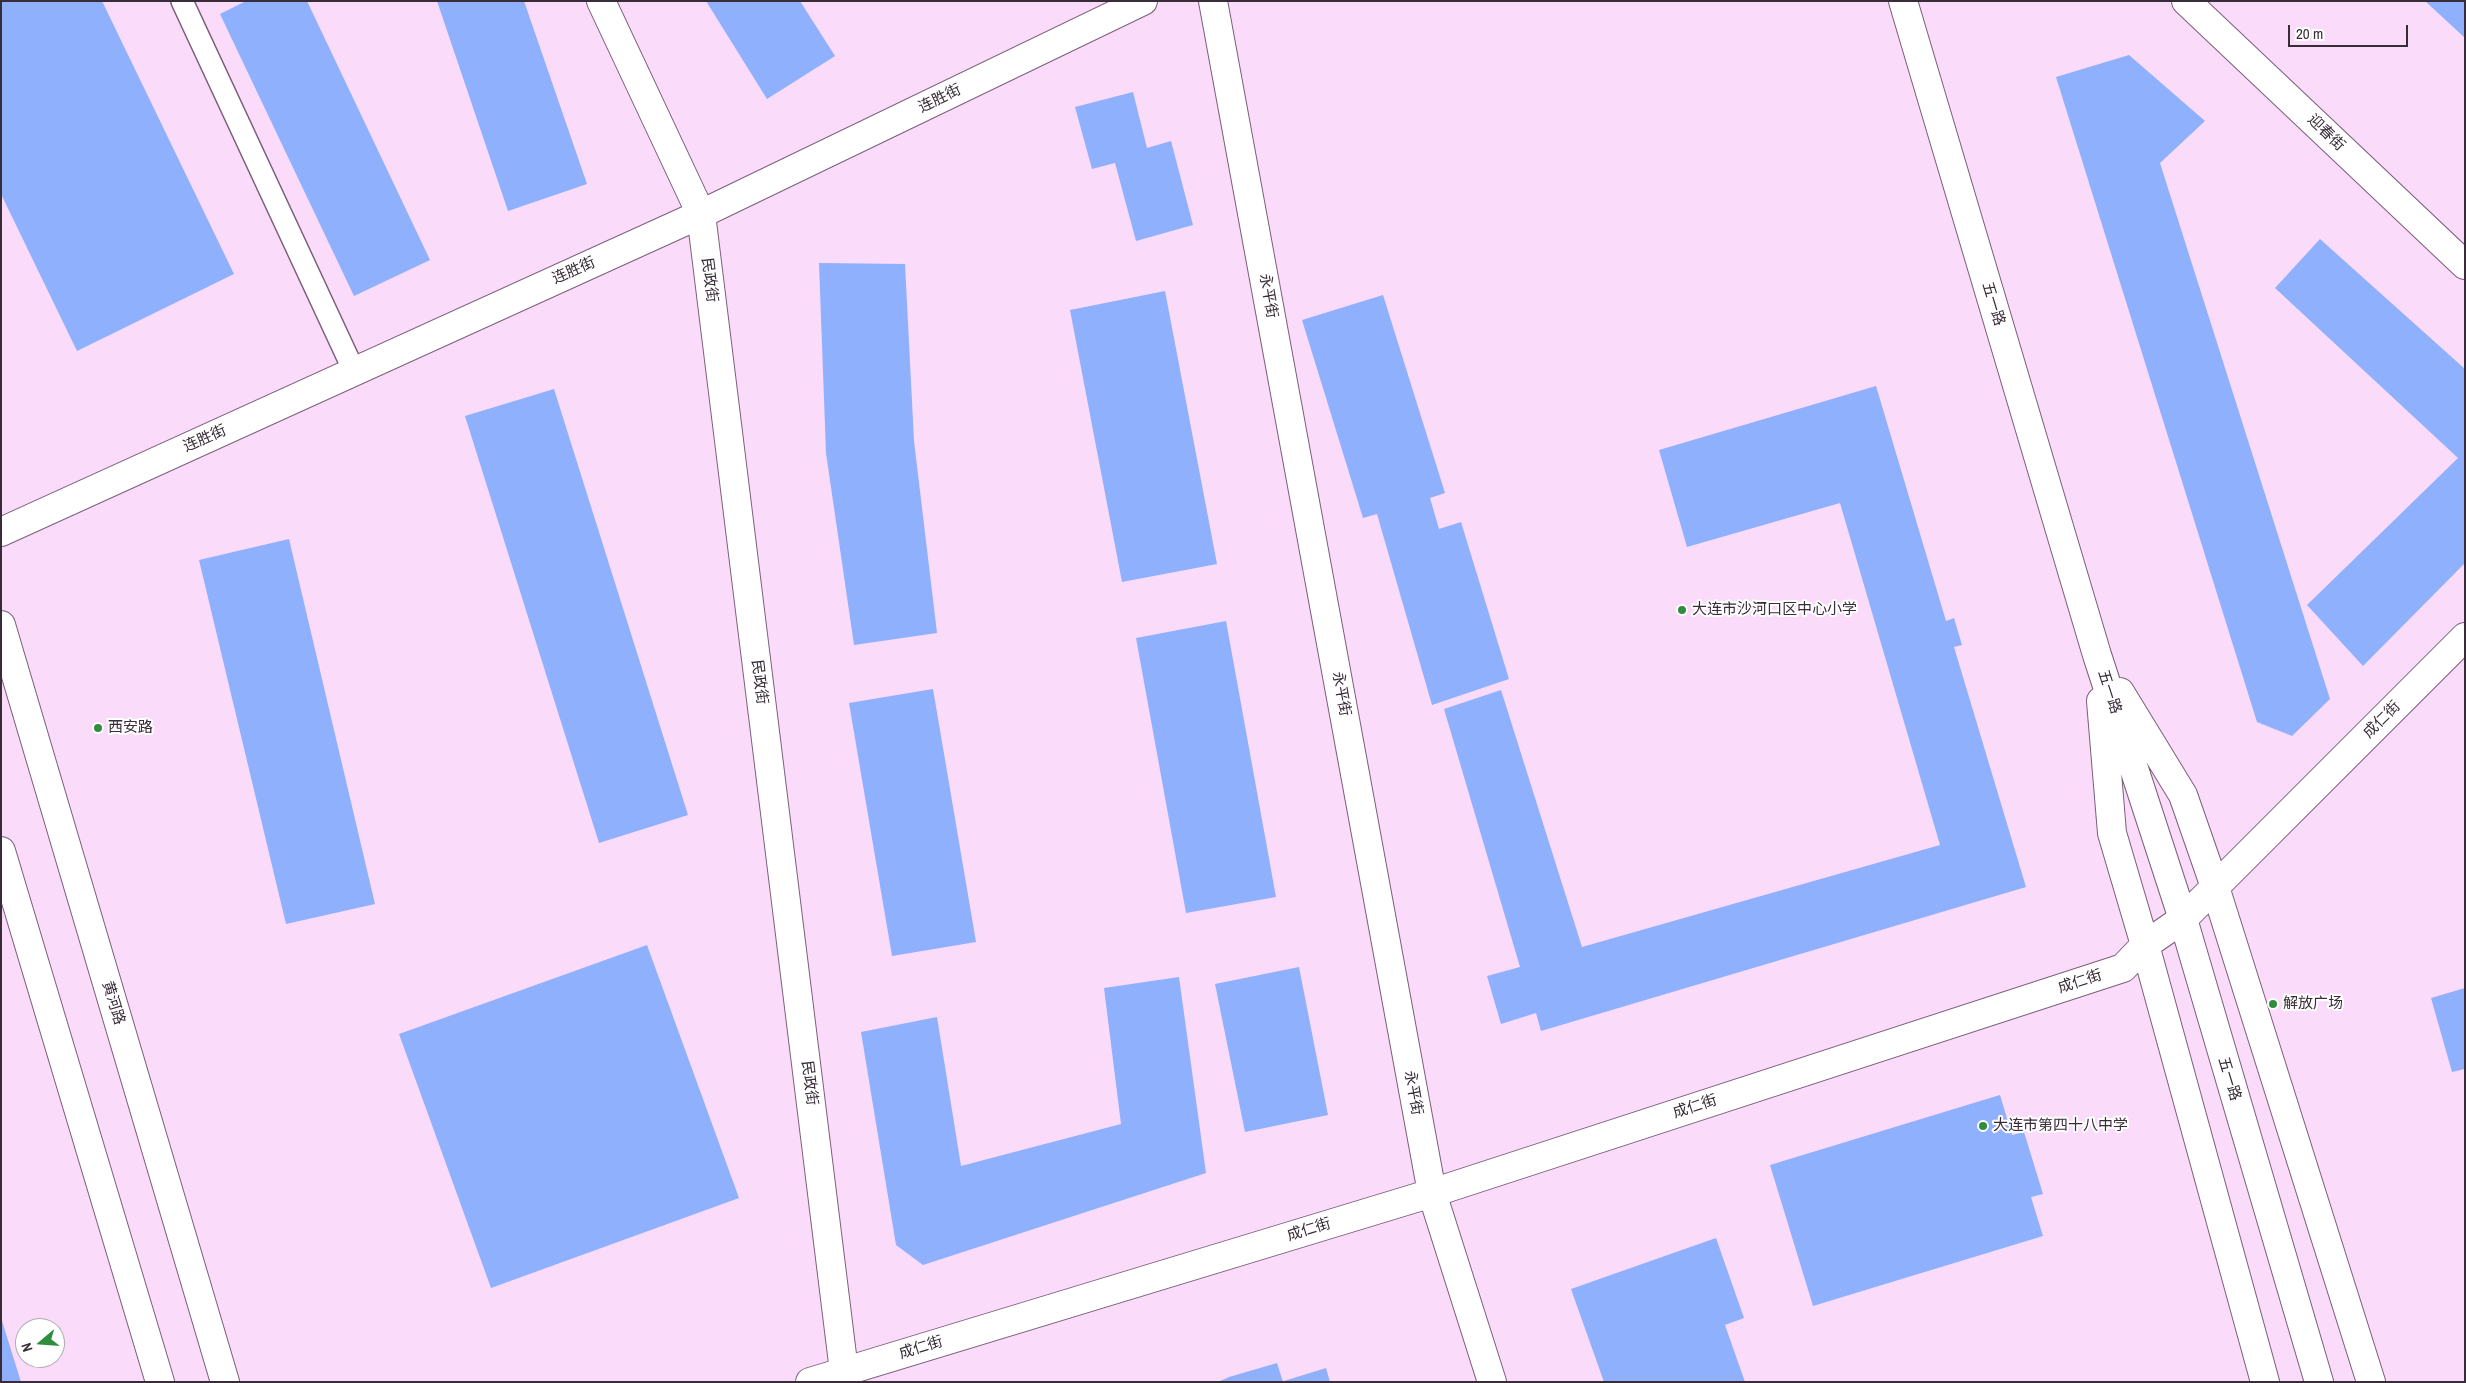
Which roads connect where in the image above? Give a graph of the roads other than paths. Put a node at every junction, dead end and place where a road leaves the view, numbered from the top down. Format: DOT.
graph roads {
  1 [pos="182,1"];
  2 [pos="602,1"];
  3 [pos="1143,1"];
  4 [pos="1213,1"];
  5 [pos="1903,1"];
  6 [pos="1922,1"];
  7 [pos="2186,1"];
  8 [pos="1921,61"];
  9 [pos="701,214"];
  10 [pos="2465,266"];
  11 [pos="354,371"];
  12 [pos="1,532"];
  13 [pos="1,625"];
  14 [pos="2465,637"];
  15 [pos="2098,655"];
  16 [pos="1,850"];
  17 [pos="2215,887"];
  18 [pos="2183,919"];
  19 [pos="2145,945"];
  20 [pos="1432,1193"];
  21 [pos="846,1376"];
  22 [pos="160,1382"];
  23 [pos="225,1382"];
  24 [pos="810,1382"];
  25 [pos="1492,1382"];
  26 [pos="2265,1382"];
  27 [pos="2319,1382"];
  28 [pos="2371,1382"];
  1 -- 11 [label="lane"];
  2 -- 9 [label="street, 民政街"];
  3 -- 9 [label="street, 连胜街"];
  4 -- 20 [label="street, 永平街"];
  5 -- 8 [label="street, 五一路"];
  6 -- 8 [label="street"];
  7 -- 10 [label="street, 迎春街"];
  8 -- 15 [label="street, 五一路"];
  9 -- 11 [label="street, 连胜街"];
  9 -- 21 [label="street, 民政街"];
  11 -- 12 [label="street, 连胜街"];
  13 -- 23 [label="street, 黄河路"];
  14 -- 17 [label="street, 成仁街"];
  15 -- 17 [label="street"];
  15 -- 18 [label="street, 五一路"];
  15 -- 19 [label="street"];
  16 -- 22 [label="street"];
  17 -- 18 [label="street, 成仁街"];
  17 -- 28 [label="street"];
  18 -- 19 [label="street, 成仁街"];
  18 -- 27 [label="street, 五一路"];
  19 -- 20 [label="street, 成仁街"];
  19 -- 26 [label="street"];
  20 -- 21 [label="street, 成仁街"];
  20 -- 25 [label="street, 永平街"];
  21 -- 24 [label="street, 成仁街"];
}
